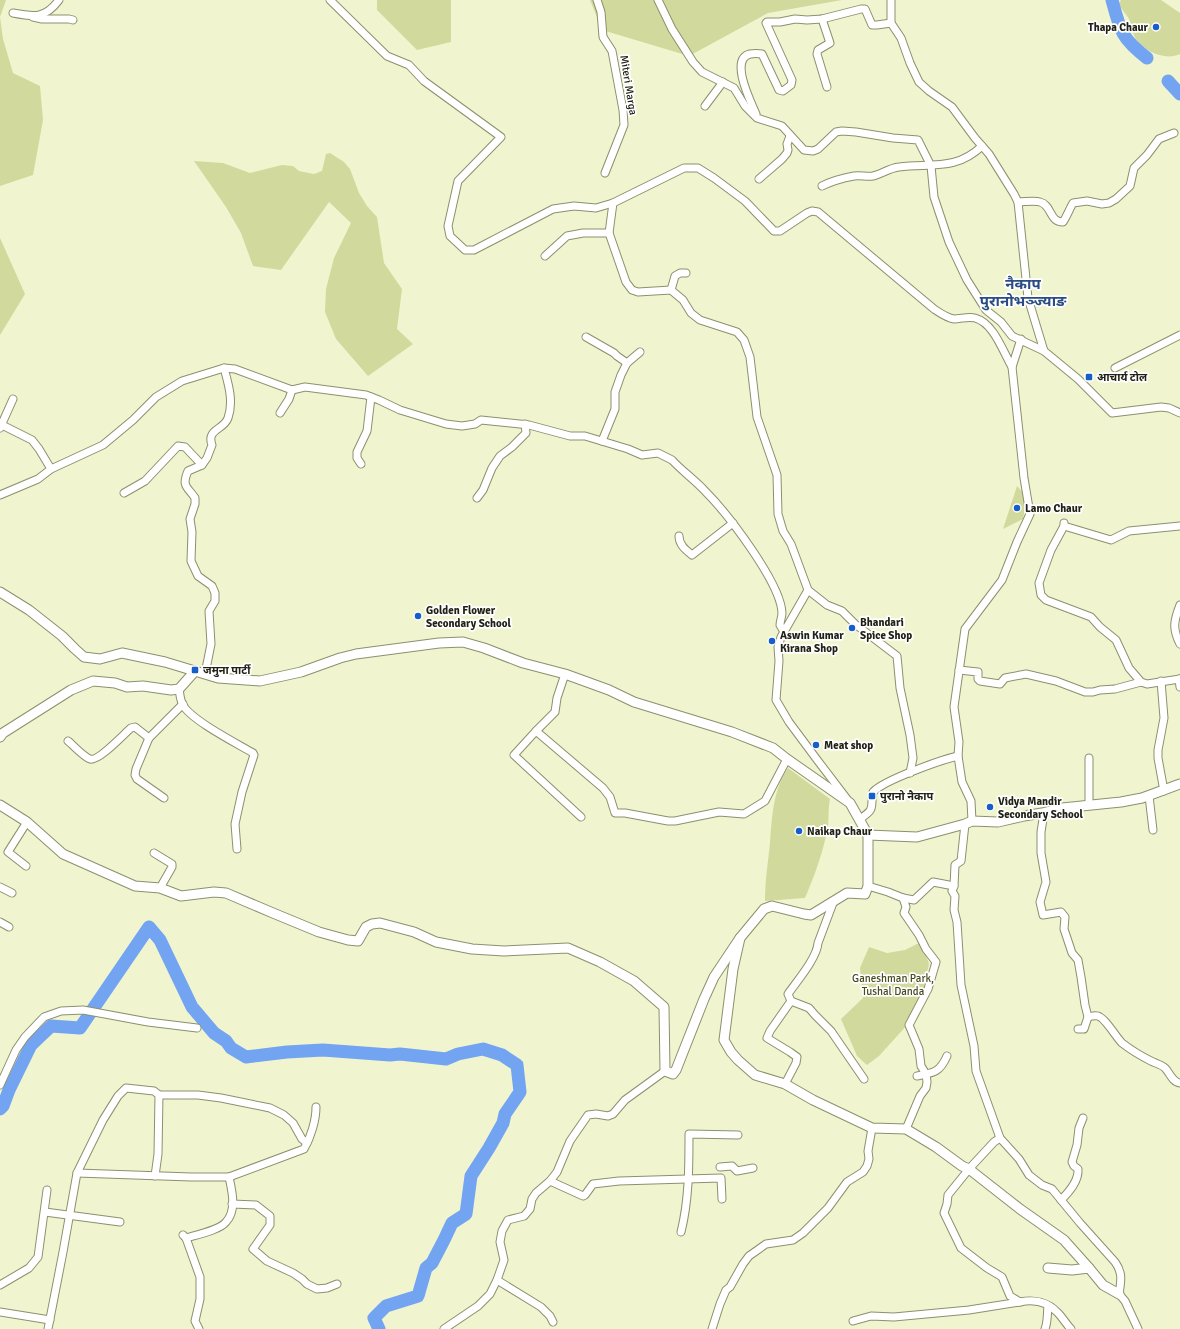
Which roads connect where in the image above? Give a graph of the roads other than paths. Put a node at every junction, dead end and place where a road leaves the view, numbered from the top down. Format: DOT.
graph roads {
  1 [pos="59,0"];
  2 [pos="330,0"];
  3 [pos="597,0"];
  4 [pos="658,0"];
  5 [pos="891,0"];
  6 [pos="13,13"];
  7 [pos="33,17"];
  8 [pos="822,18"];
  9 [pos="73,20"];
  10 [pos="892,23"];
  11 [pos="723,82"];
  12 [pos="826,87"];
  13 [pos="706,106"];
  14 [pos="757,118"];
  15 [pos="1174,133"];
  16 [pos="790,136"];
  17 [pos="982,146"];
  18 [pos="931,166"];
  19 [pos="605,173"];
  20 [pos="759,178"];
  21 [pos="822,186"];
  22 [pos="1018,202"];
  23 [pos="613,203"];
  24 [pos="608,233"];
  25 [pos="545,256"];
  26 [pos="686,273"];
  27 [pos="671,290"];
  28 [pos="1180,335"];
  29 [pos="586,337"];
  30 [pos="1021,339"];
  31 [pos="640,352"];
  32 [pos="1044,352"];
  33 [pos="627,363"];
  34 [pos="1012,367"];
  35 [pos="224,368"];
  36 [pos="1115,368"];
  37 [pos="292,390"];
  38 [pos="371,397"];
  39 [pos="13,399"];
  40 [pos="280,413"];
  41 [pos="1180,413"];
  42 [pos="525,424"];
  43 [pos="1,426"];
  44 [pos="602,441"];
  45 [pos="202,464"];
  46 [pos="361,464"];
  47 [pos="51,469"];
  48 [pos="124,493"];
  49 [pos="0,495"];
  50 [pos="477,498"];
  51 [pos="733,523"];
  52 [pos="1180,526"];
  53 [pos="679,536"];
  54 [pos="808,590"];
  55 [pos="0,592"];
  56 [pos="1180,605"];
  57 [pos="784,632"];
  58 [pos="1180,644"];
  59 [pos="958,670"];
  60 [pos="195,671"];
  61 [pos="205,674"];
  62 [pos="565,674"];
  63 [pos="1180,679"];
  64 [pos="1161,681"];
  65 [pos="1141,682"];
  66 [pos="1180,687"];
  67 [pos="179,689"];
  68 [pos="183,704"];
  69 [pos="536,731"];
  70 [pos="0,737"];
  71 [pos="149,738"];
  72 [pos="68,741"];
  73 [pos="958,756"];
  74 [pos="1090,758"];
  75 [pos="787,759"];
  76 [pos="910,773"];
  77 [pos="1180,784"];
  78 [pos="1164,791"];
  79 [pos="1149,796"];
  80 [pos="164,798"];
  81 [pos="850,803"];
  82 [pos="0,804"];
  83 [pos="1089,805"];
  84 [pos="1042,813"];
  85 [pos="581,817"];
  86 [pos="860,819"];
  87 [pos="27,822"];
  88 [pos="968,823"];
  89 [pos="1153,830"];
  90 [pos="868,835"];
  91 [pos="236,849"];
  92 [pos="154,853"];
  93 [pos="26,866"];
  94 [pos="868,886"];
  95 [pos="954,886"];
  96 [pos="0,887"];
  97 [pos="160,888"];
  98 [pos="12,893"];
  99 [pos="903,898"];
  100 [pos="833,903"];
  101 [pos="0,922"];
  102 [pos="9,927"];
  103 [pos="740,938"];
  104 [pos="791,1001"];
  105 [pos="1088,1017"];
  106 [pos="197,1028"];
  107 [pos="1078,1029"];
  108 [pos="947,1056"];
  109 [pos="665,1071"];
  110 [pos="926,1074"];
  111 [pos="917,1076"];
  112 [pos="864,1079"];
  113 [pos="1180,1083"];
  114 [pos="785,1084"];
  115 [pos="0,1085"];
  116 [pos="159,1095"];
  117 [pos="316,1107"];
  118 [pos="1083,1118"];
  119 [pos="872,1128"];
  120 [pos="906,1129"];
  121 [pos="738,1135"];
  122 [pos="1000,1138"];
  123 [pos="307,1143"];
  124 [pos="753,1168"];
  125 [pos="968,1169"];
  126 [pos="77,1173"];
  127 [pos="155,1176"];
  128 [pos="229,1177"];
  129 [pos="721,1178"];
  130 [pos="689,1180"];
  131 [pos="550,1181"];
  132 [pos="47,1190"];
  133 [pos="722,1199"];
  134 [pos="1062,1200"];
  135 [pos="232,1204"];
  136 [pos="45,1212"];
  137 [pos="69,1214"];
  138 [pos="120,1222"];
  139 [pos="681,1232"];
  140 [pos="1048,1268"];
  141 [pos="1089,1268"];
  142 [pos="497,1280"];
  143 [pos="338,1284"];
  144 [pos="0,1285"];
  145 [pos="1119,1294"];
  146 [pos="1020,1302"];
  147 [pos="1048,1306"];
  148 [pos="0,1312"];
  149 [pos="50,1320"];
  150 [pos="853,1321"];
  151 [pos="553,1322"];
  152 [pos="48,1329"];
  153 [pos="199,1329"];
  154 [pos="444,1329"];
  155 [pos="712,1329"];
  156 [pos="1045,1329"];
  157 [pos="1071,1329"];
  158 [pos="1138,1329"];
  1 -- 7 [label="street"];
  2 -- 23 [label="street"];
  3 -- 19 [label="street, Miteri Marga"];
  4 -- 11 [label="street"];
  5 -- 10 [label="street"];
  6 -- 7 [label="street"];
  7 -- 9 [label="street"];
  8 -- 10 [label="street"];
  8 -- 12 [label="street"];
  8 -- 14 [label="street"];
  10 -- 17 [label="street"];
  11 -- 13 [label="street"];
  11 -- 14 [label="street"];
  14 -- 16 [label="street"];
  15 -- 22 [label="street"];
  16 -- 18 [label="street"];
  16 -- 20 [label="street"];
  17 -- 18 [label="street"];
  17 -- 22 [label="street"];
  18 -- 21 [label="street"];
  18 -- 30 [label="street"];
  22 -- 32 [label="street"];
  23 -- 24 [label="street"];
  23 -- 34 [label="street"];
  24 -- 25 [label="street"];
  24 -- 27 [label="street"];
  26 -- 27 [label="street"];
  27 -- 54 [label="street"];
  28 -- 36 [label="street"];
  29 -- 33 [label="street"];
  30 -- 32 [label="street"];
  30 -- 34 [label="street"];
  31 -- 33 [label="street"];
  32 -- 41 [label="street"];
  33 -- 44 [label="street"];
  34 -- 59 [label="street"];
  35 -- 37 [label="street"];
  35 -- 45 [label="street"];
  35 -- 47 [label="street"];
  37 -- 38 [label="street"];
  37 -- 40 [label="street"];
  38 -- 42 [label="street"];
  38 -- 46 [label="street"];
  39 -- 43 [label="street"];
  42 -- 44 [label="street"];
  42 -- 50 [label="street"];
  43 -- 47 [label="street"];
  44 -- 51 [label="street"];
  45 -- 48 [label="street"];
  45 -- 61 [label="street"];
  47 -- 49 [label="street"];
  51 -- 53 [label="street"];
  51 -- 57 [label="street"];
  52 -- 65 [label="street"];
  54 -- 57 [label="street"];
  54 -- 76 [label="street"];
  55 -- 60 [label="street"];
  56 -- 58 [label="street"];
  57 -- 81 [label="street"];
  59 -- 65 [label="street"];
  59 -- 73 [label="street"];
  60 -- 61 [label="street"];
  60 -- 67 [label="street"];
  61 -- 62 [label="street"];
  62 -- 69 [label="street"];
  62 -- 75 [label="street"];
  63 -- 64 [label="street"];
  63 -- 66 [label="street"];
  64 -- 65 [label="street"];
  64 -- 78 [label="street"];
  67 -- 68 [label="street"];
  67 -- 70 [label="street"];
  68 -- 71 [label="street"];
  68 -- 91 [label="street"];
  69 -- 75 [label="street"];
  69 -- 85 [label="street"];
  71 -- 72 [label="street"];
  71 -- 80 [label="street"];
  73 -- 76 [label="street"];
  73 -- 88 [label="street"];
  74 -- 83 [label="street"];
  75 -- 81 [label="street"];
  76 -- 86 [label="street"];
  77 -- 78 [label="street"];
  78 -- 79 [label="street"];
  79 -- 83 [label="street"];
  79 -- 89 [label="street"];
  81 -- 86 [label="street"];
  82 -- 87 [label="street"];
  83 -- 84 [label="street"];
  84 -- 88 [label="street"];
  84 -- 105 [label="street"];
  86 -- 90 [label="street"];
  87 -- 93 [label="street"];
  87 -- 97 [label="street"];
  88 -- 90 [label="street"];
  88 -- 95 [label="street"];
  90 -- 94 [label="street"];
  92 -- 97 [label="street"];
  94 -- 99 [label="street"];
  94 -- 100 [label="street"];
  95 -- 99 [label="street"];
  95 -- 122 [label="street"];
  96 -- 98 [label="street"];
  97 -- 109 [label="street"];
  99 -- 110 [label="street"];
  100 -- 103 [label="street"];
  100 -- 104 [label="street"];
  101 -- 102 [label="street"];
  103 -- 109 [label="street"];
  103 -- 114 [label="street"];
  104 -- 112 [label="street"];
  104 -- 114 [label="street"];
  105 -- 107 [label="street"];
  105 -- 113 [label="street"];
  106 -- 115 [label="street"];
  108 -- 110 [label="street"];
  109 -- 131 [label="street"];
  110 -- 111 [label="street"];
  110 -- 120 [label="street"];
  114 -- 119 [label="street"];
  116 -- 123 [label="street"];
  116 -- 126 [label="street"];
  116 -- 127 [label="street"];
  117 -- 123 [label="street"];
  118 -- 134 [label="street"];
  119 -- 120 [label="street"];
  119 -- 155 [label="street"];
  120 -- 125 [label="street"];
  121 -- 130 [label="street"];
  122 -- 125 [label="street"];
  122 -- 134 [label="street"];
  123 -- 128 [label="street"];
  124 -- 129 [label="street"];
  125 -- 141 [label="street"];
  125 -- 146 [label="street"];
  126 -- 127 [label="street"];
  126 -- 137 [label="street"];
  127 -- 128 [label="street"];
  128 -- 135 [label="street"];
  129 -- 130 [label="street"];
  129 -- 133 [label="street"];
  130 -- 131 [label="street"];
  130 -- 139 [label="street"];
  131 -- 142 [label="street"];
  132 -- 136 [label="street"];
  134 -- 145 [label="street"];
  135 -- 143 [label="street"];
  135 -- 153 [label="street"];
  136 -- 137 [label="street"];
  136 -- 144 [label="street"];
  137 -- 138 [label="street"];
  137 -- 149 [label="street"];
  140 -- 141 [label="street"];
  141 -- 145 [label="street"];
  142 -- 151 [label="street"];
  142 -- 154 [label="street"];
  145 -- 158 [label="street"];
  146 -- 147 [label="street"];
  146 -- 150 [label="street"];
  147 -- 156 [label="street"];
  147 -- 157 [label="street"];
  148 -- 149 [label="street"];
  149 -- 152 [label="street"];
}
